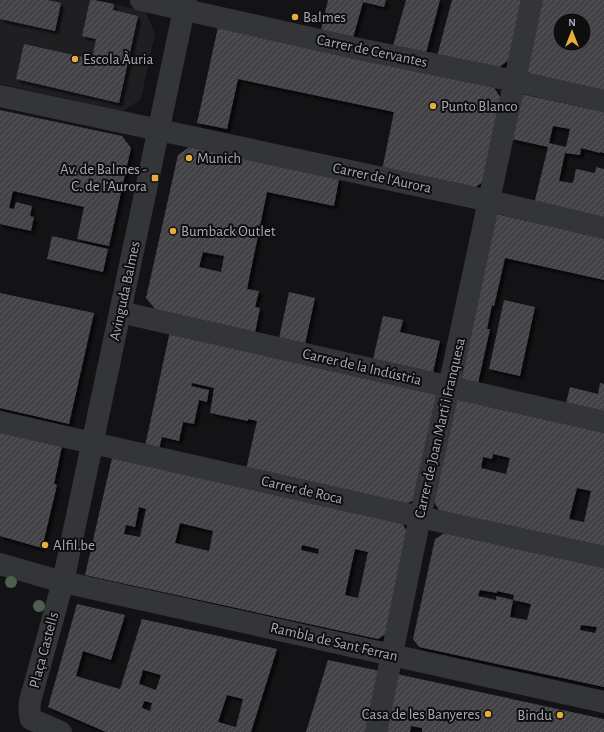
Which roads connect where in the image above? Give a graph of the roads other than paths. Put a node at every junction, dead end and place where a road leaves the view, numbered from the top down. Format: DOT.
graph roads {
  1 [pos="141,0"];
  2 [pos="532,0"];
  3 [pos="185,5"];
  4 [pos="515,81"];
  5 [pos="0,96"];
  6 [pos="604,101"];
  7 [pos="159,129"];
  8 [pos="490,201"];
  9 [pos="604,228"];
  10 [pos="120,312"];
  11 [pos="449,387"];
  12 [pos="0,422"];
  13 [pos="604,422"];
  14 [pos="92,442"];
  15 [pos="420,517"];
  16 [pos="604,557"];
  17 [pos="0,564"];
  18 [pos="63,582"];
  19 [pos="392,655"];
  20 [pos="604,702"];
  21 [pos="30,726"];
  22 [pos="61,732"];
  23 [pos="376,732"];
  1 -- 3 [label="street, Carrer de Cervantes"];
  2 -- 4 [label="street, Carrer de Joan Martí i Franquesa"];
  3 -- 4 [label="street, Carrer de Cervantes"];
  3 -- 7 [label="street, Avinguda Balmes"];
  4 -- 6 [label="street, Carrer de Cervantes"];
  4 -- 8 [label="street, Carrer de Joan Martí i Franquesa"];
  5 -- 7 [label="street, Carrer de l'Aurora"];
  7 -- 8 [label="street, Carrer de l'Aurora"];
  7 -- 10 [label="street, Avinguda Balmes"];
  8 -- 9 [label="street, Carrer de l'Aurora"];
  8 -- 11 [label="street, Carrer de Joan Martí i Franquesa"];
  10 -- 11 [label="street, Carrer de la Indústria"];
  10 -- 14 [label="street, Avinguda Balmes"];
  11 -- 13 [label="street, Carrer de la Indústria"];
  11 -- 15 [label="street, Carrer de Joan Martí i Franquesa"];
  12 -- 14 [label="street, Carrer de Roca"];
  14 -- 15 [label="street, Carrer de Roca"];
  14 -- 18 [label="street, Avinguda Balmes"];
  15 -- 16 [label="street, Carrer de Roca"];
  15 -- 19 [label="street, Carrer de Joan Martí i Franquesa"];
  17 -- 18 [label="street, Rambla de Sant Ferran"];
  18 -- 19 [label="street, Rambla de Sant Ferran"];
  18 -- 21 [label="street, Plaça Castells"];
  19 -- 20 [label="street, Rambla de Sant Ferran"];
  19 -- 23 [label="street, Carrer de Joan Martí i Franquesa"];
  21 -- 22 [label="street"];
}
